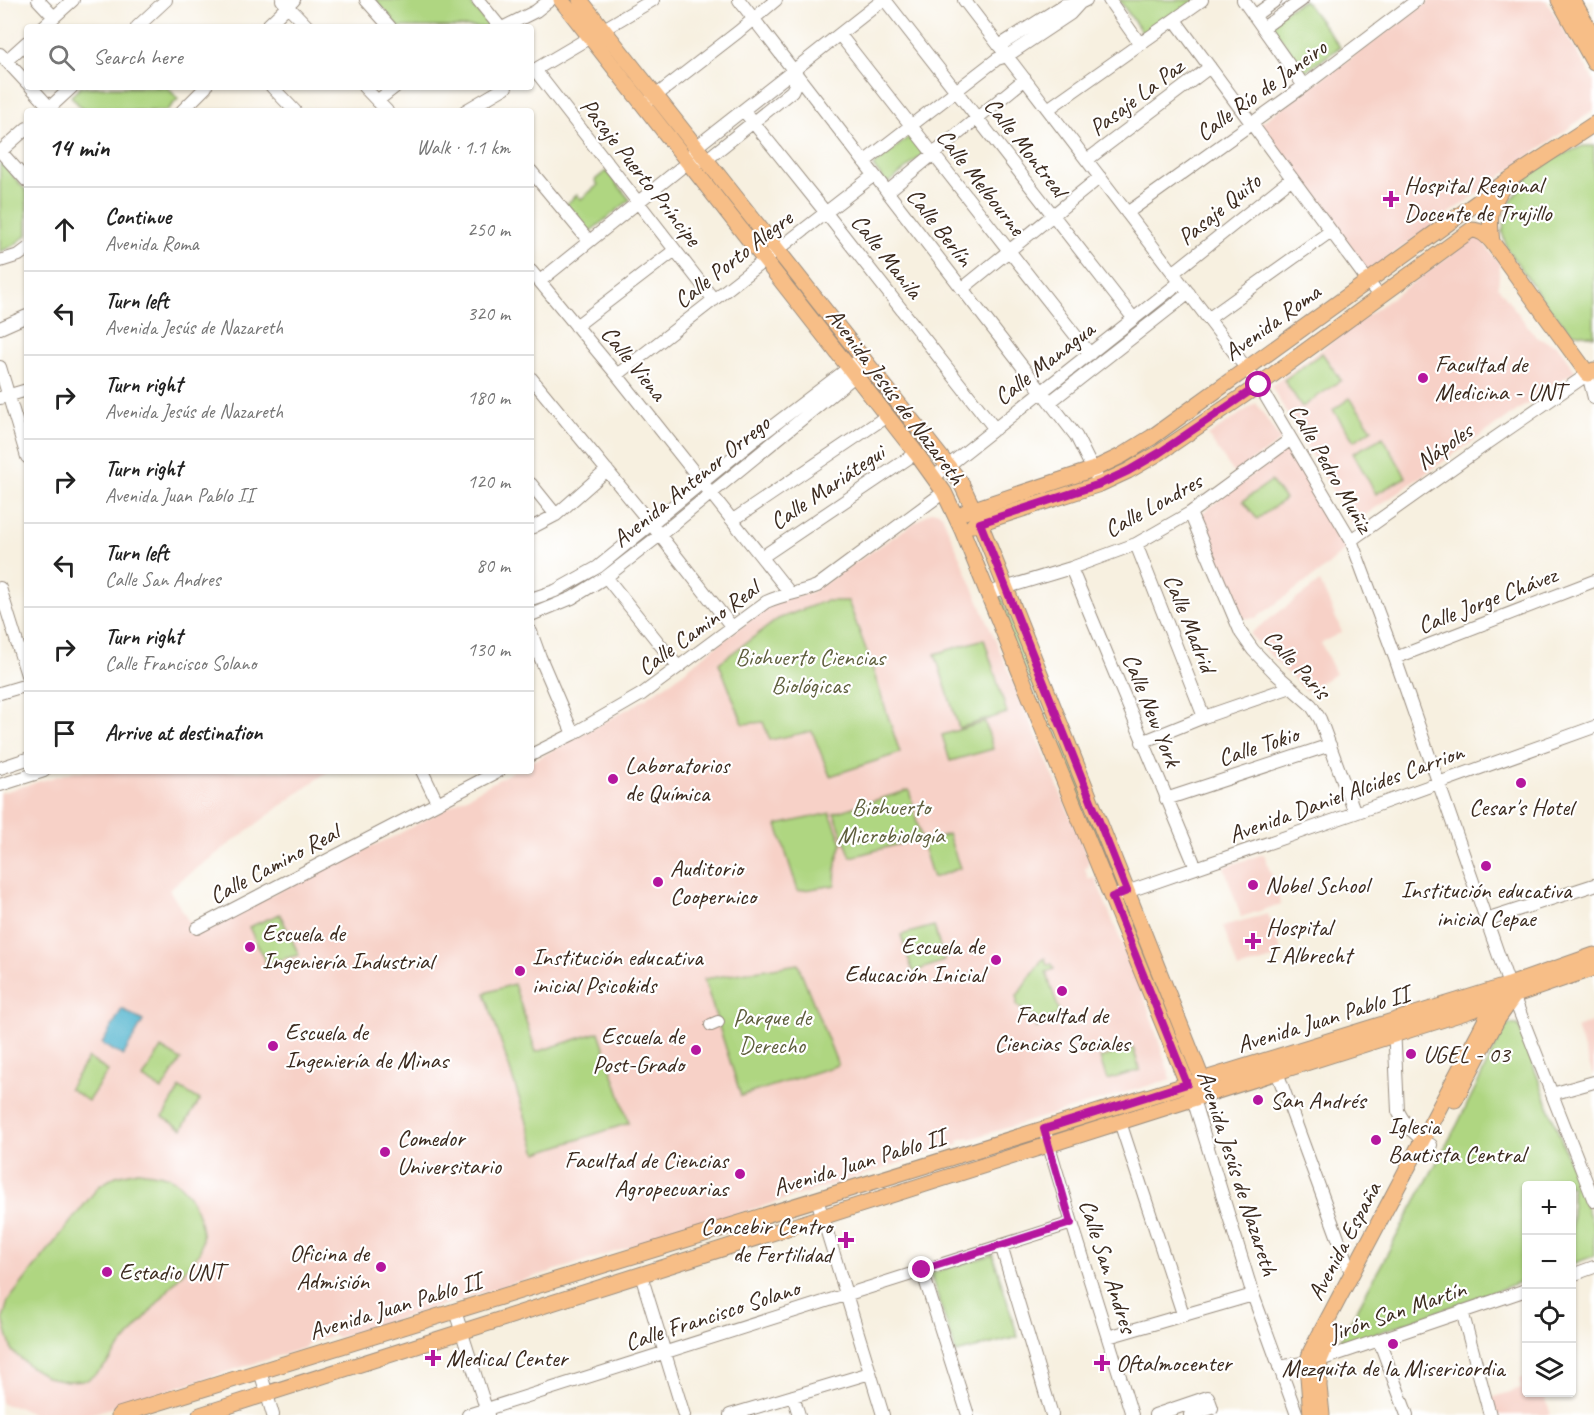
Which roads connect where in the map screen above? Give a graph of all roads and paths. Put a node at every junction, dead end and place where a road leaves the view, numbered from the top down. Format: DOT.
graph roads {
  1 [pos="38,0"];
  2 [pos="73,0"];
  3 [pos="166,0"];
  4 [pos="366,0"];
  5 [pos="478,0"];
  6 [pos="550,0"];
  7 [pos="561,0"];
  8 [pos="580,0"];
  9 [pos="653,0"];
  10 [pos="739,0"];
  11 [pos="776,0"];
  12 [pos="884,0"];
  13 [pos="964,0"];
  14 [pos="1109,0"];
  15 [pos="1202,0"];
  16 [pos="1243,0"];
  17 [pos="1276,0"];
  18 [pos="1302,0"];
  19 [pos="1417,0"];
  20 [pos="1558,0"];
  21 [pos="1571,0"];
  22 [pos="1580,0"];
  23 [pos="288,2"];
  24 [pos="1083,2"];
  25 [pos="1254,16"];
  26 [pos="54,17"];
  27 [pos="752,18"];
  28 [pos="1175,20"];
  29 [pos="46,24"];
  30 [pos="140,24"];
  31 [pos="269,24"];
  32 [pos="306,24"];
  33 [pos="387,24"];
  34 [pos="498,24"];
  35 [pos="510,24"];
  36 [pos="1594,24"];
  37 [pos="1263,28"];
  38 [pos="597,34"];
  39 [pos="840,35"];
  40 [pos="1594,41"];
  41 [pos="24,44"];
  42 [pos="1140,44"];
  43 [pos="1003,51"];
  44 [pos="3,58"];
  45 [pos="1594,63"];
  46 [pos="1210,67"];
  47 [pos="534,70"];
  48 [pos="534,72"];
  49 [pos="794,72"];
  50 [pos="24,80"];
  51 [pos="1025,80"];
  52 [pos="1304,86"];
  53 [pos="33,90"];
  54 [pos="69,90"];
  55 [pos="203,90"];
  56 [pos="274,90"];
  57 [pos="367,90"];
  58 [pos="390,90"];
  59 [pos="502,90"];
  60 [pos="956,91"];
  61 [pos="377,100"];
  62 [pos="649,100"];
  63 [pos="48,108"];
  64 [pos="52,108"];
  65 [pos="185,108"];
  66 [pos="287,108"];
  67 [pos="384,108"];
  68 [pos="479,108"];
  69 [pos="1048,109"];
  70 [pos="744,111"];
  71 [pos="977,118"];
  72 [pos="753,122"];
  73 [pos="1251,123"];
  74 [pos="1594,124"];
  75 [pos="911,126"];
  76 [pos="24,131"];
  77 [pos="1594,137"];
  78 [pos="1570,140"];
  79 [pos="0,152"];
  80 [pos="701,154"];
  81 [pos="933,154"];
  82 [pos="1087,160"];
  83 [pos="688,162"];
  84 [pos="864,162"];
  85 [pos="534,175"];
  86 [pos="874,176"];
  87 [pos="1100,177"];
  88 [pos="24,178"];
  89 [pos="1292,178"];
  90 [pos="1504,183"];
  91 [pos="887,192"];
  92 [pos="638,202"];
  93 [pos="826,213"];
  94 [pos="1127,213"];
  95 [pos="1053,215"];
  96 [pos="1330,231"];
  97 [pos="589,241"];
  98 [pos="1492,242"];
  99 [pos="675,250"];
  100 [pos="778,250"];
  101 [pos="24,251"];
  102 [pos="1009,251"];
  103 [pos="0,261"];
  104 [pos="765,261"];
  105 [pos="534,274"];
  106 [pos="1177,277"];
  107 [pos="540,281"];
  108 [pos="1368,281"];
  109 [pos="962,289"];
  110 [pos="1189,293"];
  111 [pos="1379,296"];
  112 [pos="714,300"];
  113 [pos="24,317"];
  114 [pos="1208,318"];
  115 [pos="1134,320"];
  116 [pos="576,326"];
  117 [pos="0,327"];
  118 [pos="839,327"];
  119 [pos="825,338"];
  120 [pos="1090,354"];
  121 [pos="866,361"];
  122 [pos="0,367"];
  123 [pos="1247,369"];
  124 [pos="852,372"];
  125 [pos="1591,372"];
  126 [pos="617,375"];
  127 [pos="534,382"];
  128 [pos="1259,385"];
  129 [pos="24,391"];
  130 [pos="1042,392"];
  131 [pos="4,397"];
  132 [pos="1594,398"];
  133 [pos="1050,402"];
  134 [pos="887,416"];
  135 [pos="995,429"];
  136 [pos="1292,440"];
  137 [pos="753,441"];
  138 [pos="24,450"];
  139 [pos="761,452"];
  140 [pos="916,453"];
  141 [pos="948,466"];
  142 [pos="1094,469"];
  143 [pos="607,470"];
  144 [pos="934,477"];
  145 [pos="703,482"];
  146 [pos="1100,484"];
  147 [pos="534,488"];
  148 [pos="944,492"];
  149 [pos="711,493"];
  150 [pos="1190,513"];
  151 [pos="556,515"];
  152 [pos="977,516"];
  153 [pos="733,520"];
  154 [pos="959,523"];
  155 [pos="651,524"];
  156 [pos="534,526"];
  157 [pos="660,535"];
  158 [pos="1351,540"];
  159 [pos="1136,544"];
  160 [pos="762,557"];
  161 [pos="1071,568"];
  162 [pos="606,577"];
  163 [pos="1594,581"];
  164 [pos="1006,587"];
  165 [pos="0,588"];
  166 [pos="790,593"];
  167 [pos="988,593"];
  168 [pos="534,598"];
  169 [pos="534,614"];
  170 [pos="732,627"];
  171 [pos="6,628"];
  172 [pos="534,640"];
  173 [pos="1395,658"];
  174 [pos="24,668"];
  175 [pos="678,668"];
  176 [pos="24,686"];
  177 [pos="1291,687"];
  178 [pos="0,693"];
  179 [pos="1204,717"];
  180 [pos="1594,727"];
  181 [pos="573,734"];
  182 [pos="1142,742"];
  183 [pos="1330,745"];
  184 [pos="534,754"];
  185 [pos="24,760"];
  186 [pos="0,768"];
  187 [pos="35,774"];
  188 [pos="423,774"];
  189 [pos="493,774"];
  190 [pos="1438,782"];
  191 [pos="0,785"];
  192 [pos="1166,799"];
  193 [pos="437,802"];
  194 [pos="1355,813"];
  195 [pos="1196,868"];
  196 [pos="1594,885"];
  197 [pos="1127,891"];
  198 [pos="1112,897"];
  199 [pos="1486,920"];
  200 [pos="197,927"];
  201 [pos="1594,955"];
  202 [pos="1594,968"];
  203 [pos="1512,990"];
  204 [pos="1495,1002"];
  205 [pos="1394,1028"];
  206 [pos="1355,1040"];
  207 [pos="1277,1072"];
  208 [pos="1203,1080"];
  209 [pos="1594,1082"];
  210 [pos="1187,1084"];
  211 [pos="1552,1094"];
  212 [pos="1201,1097"];
  213 [pos="1120,1122"];
  214 [pos="1044,1129"];
  215 [pos="1427,1142"];
  216 [pos="1049,1145"];
  217 [pos="817,1199"];
  218 [pos="1594,1200"];
  219 [pos="822,1217"];
  220 [pos="1071,1223"];
  221 [pos="1001,1245"];
  222 [pos="634,1256"];
  223 [pos="1594,1267"];
  224 [pos="922,1270"];
  225 [pos="1353,1272"];
  226 [pos="1576,1274"];
  227 [pos="641,1275"];
  228 [pos="1522,1292"];
  229 [pos="846,1294"];
  230 [pos="1253,1295"];
  231 [pos="456,1311"];
  232 [pos="1462,1311"];
  233 [pos="1183,1314"];
  234 [pos="462,1332"];
  235 [pos="1108,1336"];
  236 [pos="1379,1340"];
  237 [pos="664,1353"];
  238 [pos="1313,1361"];
  239 [pos="1279,1367"];
  240 [pos="260,1371"];
  241 [pos="870,1373"];
  242 [pos="267,1394"];
  243 [pos="793,1396"];
  244 [pos="1178,1411"];
  245 [pos="487,1412"];
  246 [pos="119,1415"];
  247 [pos="200,1415"];
  248 [pos="273,1415"];
  249 [pos="468,1415"];
  250 [pos="684,1415"];
  251 [pos="730,1415"];
  252 [pos="799,1415"];
  253 [pos="883,1415"];
  254 [pos="968,1415"];
  255 [pos="1052,1415"];
  256 [pos="1132,1415"];
  257 [pos="1155,1415"];
  258 [pos="1190,1415"];
  259 [pos="1297,1415"];
  260 [pos="1311,1415"];
  261 [pos="1322,1415"];
  262 [pos="1407,1415"];
  263 [pos="1490,1415"];
  1 -- 26 [label="street"];
  2 -- 26 [label="street"];
  3 -- 30 [label="street"];
  4 -- 33 [label="street"];
  5 -- 34 [label="street"];
  6 -- 35 [label="street"];
  7 -- 38 [label="main road, Avenida Jesús de Nazareth"];
  8 -- 38 [label="main road, Avenida Jesús de Nazareth"];
  9 -- 38 [label="street"];
  10 -- 27 [label="street, Calle Berlín"];
  11 -- 27 [label="street"];
  12 -- 39 [label="street"];
  12 -- 60 [label="street, Calle Montreal"];
  13 -- 43 [label="street, Calle Pedro Muñiz"];
  14 -- 42 [label="street"];
  15 -- 28 [label="street"];
  16 -- 25 [label="street"];
  17 -- 25 [label="street"];
  18 -- 37 [label="street"];
  19 -- 52 [label="street, Calle Río de Janeiro"];
  20 -- 45 [label="main road"];
  21 -- 40 [label="highway"];
  22 -- 36 [label="highway"];
  23 -- 31 [label="street"];
  23 -- 32 [label="street"];
  24 -- 43 [label="street"];
  25 -- 37 [label="street"];
  26 -- 29 [label="street"];
  27 -- 49 [label="street, Calle Berlín"];
  27 -- 62 [label="street"];
  28 -- 42 [label="street"];
  28 -- 46 [label="street"];
  37 -- 52 [label="street"];
  38 -- 47 [label="street"];
  38 -- 62 [label="main road, Avenida Jesús de Nazareth"];
  39 -- 49 [label="street"];
  39 -- 75 [label="street, Calle Melbourne"];
  41 -- 44 [label="street"];
  42 -- 69 [label="street"];
  43 -- 51 [label="street, Calle Pedro Muñiz"];
  43 -- 60 [label="street"];
  44 -- 50 [label="street"];
  46 -- 73 [label="street"];
  46 -- 82 [label="street, Pasaje La Paz"];
  48 -- 92 [label="street, Pasaje Puerto Príncipe"];
  49 -- 70 [label="street"];
  49 -- 72 [label="street"];
  49 -- 84 [label="street, Calle Berlín"];
  51 -- 69 [label="street, Calle Pedro Muñiz"];
  51 -- 71 [label="street"];
  52 -- 73 [label="street, Calle Río de Janeiro"];
  53 -- 63 [label="street"];
  54 -- 64 [label="street"];
  55 -- 65 [label="street"];
  56 -- 66 [label="street"];
  57 -- 61 [label="street"];
  58 -- 61 [label="street"];
  59 -- 68 [label="street"];
  60 -- 71 [label="street, Calle Montreal"];
  60 -- 75 [label="street"];
  61 -- 67 [label="street"];
  62 -- 80 [label="main road, Avenida Jesús de Nazareth"];
  62 -- 83 [label="main road, Avenida Jesús de Nazareth"];
  69 -- 82 [label="street, Calle Pedro Muñiz"];
  70 -- 72 [label="street, Calle Manila"];
  70 -- 80 [label="street"];
  71 -- 81 [label="street"];
  71 -- 95 [label="street, Calle Montreal"];
  72 -- 80 [label="street"];
  72 -- 93 [label="street, Calle Manila"];
  73 -- 89 [label="street"];
  73 -- 94 [label="street, Calle Río de Janeiro"];
  74 -- 78 [label="main road, Avenida Roma"];
  75 -- 81 [label="street, Calle Melbourne"];
  75 -- 84 [label="street"];
  76 -- 79 [label="street"];
  77 -- 78 [label="main road"];
  78 -- 90 [label="main road, Avenida Roma"];
  79 -- 88 [label="street"];
  80 -- 83 [label="street"];
  80 -- 100 [label="main road, Avenida Jesús de Nazareth"];
  81 -- 91 [label="street"];
  81 -- 102 [label="street, Calle Melbourne"];
  82 -- 87 [label="street, Calle Pedro Muñiz"];
  83 -- 92 [label="street"];
  83 -- 104 [label="main road, Avenida Jesús de Nazareth"];
  84 -- 86 [label="street, Calle Berlín"];
  85 -- 97 [label="street"];
  86 -- 91 [label="street, Calle Berlín"];
  86 -- 93 [label="street, Calle Porto Alegre"];
  87 -- 94 [label="street, Calle Pedro Muñiz"];
  87 -- 95 [label="street"];
  89 -- 96 [label="street"];
  89 -- 106 [label="street, Pasaje Quito"];
  90 -- 98 [label="main road"];
  90 -- 108 [label="main road, Avenida Roma"];
  91 -- 109 [label="street, Calle Berlín"];
  92 -- 97 [label="street"];
  92 -- 99 [label="street, Pasaje Puerto Príncipe"];
  93 -- 100 [label="street, Calle Porto Alegre"];
  93 -- 135 [label="street, Calle Manila"];
  94 -- 106 [label="street, Calle Pedro Muñiz"];
  95 -- 102 [label="street"];
  95 -- 115 [label="street, Calle Montreal"];
  96 -- 108 [label="street"];
  96 -- 114 [label="street"];
  97 -- 107 [label="street"];
  98 -- 111 [label="main road, Avenida Roma"];
  98 -- 125 [label="main road"];
  99 -- 112 [label="street, Pasaje Puerto Príncipe"];
  99 -- 116 [label="street"];
  100 -- 104 [label="street, Calle Porto Alegre"];
  100 -- 118 [label="main road, Avenida Jesús de Nazareth"];
  101 -- 103 [label="street"];
  102 -- 109 [label="street"];
  102 -- 120 [label="street, Calle Melbourne"];
  104 -- 112 [label="street, Calle Porto Alegre"];
  104 -- 119 [label="main road, Avenida Jesús de Nazareth"];
  105 -- 107 [label="street, Calle Viena"];
  106 -- 110 [label="street, Calle Pedro Muñiz"];
  106 -- 115 [label="street, Calle Managua"];
  107 -- 116 [label="street, Calle Viena"];
  108 -- 111 [label="street"];
  108 -- 123 [label="main road, Avenida Roma"];
  109 -- 130 [label="street, Calle Berlín"];
  110 -- 114 [label="street, Calle Pedro Muñiz"];
  110 -- 133 [label="street, Calle Managua"];
  111 -- 128 [label="main road, Avenida Roma"];
  112 -- 126 [label="street, Calle Porto Alegre"];
  113 -- 117 [label="street"];
  114 -- 123 [label="street, Calle Pedro Muñiz"];
  115 -- 120 [label="street, Calle Managua"];
  116 -- 126 [label="street, Calle Viena"];
  118 -- 119 [label="main road"];
  118 -- 121 [label="main road, Avenida Jesús de Nazareth"];
  119 -- 124 [label="main road, Avenida Jesús de Nazareth"];
  120 -- 130 [label="street, Calle Managua"];
  121 -- 124 [label="street, Avenida Antenor Orrego"];
  121 -- 141 [label="main road, Avenida Jesús de Nazareth"];
  122 -- 131 [label="street"];
  123 -- 128 [label="street, Calle Pedro Muñiz"];
  123 -- 142 [label="main road, Avenida Roma"];
  124 -- 134 [label="main road, Avenida Jesús de Nazareth"];
  124 -- 137 [label="street, Avenida Antenor Orrego"];
  124 -- 139 [label="street, Avenida Antenor Orrego"];
  125 -- 132 [label="street"];
  125 -- 158 [label="street, Nápoles"];
  126 -- 145 [label="street, Calle Viena"];
  127 -- 143 [label="street"];
  128 -- 136 [label="street, Calle Pedro Muñiz"];
  128 -- 146 [label="main road, Avenida Roma"];
  129 -- 131 [label="street"];
  130 -- 133 [label="street, Calle Berlín"];
  130 -- 135 [label="street, Calle Managua"];
  131 -- 138 [label="street"];
  133 -- 142 [label="street, Calle Berlín"];
  134 -- 140 [label="main road, Avenida Jesús de Nazareth"];
  134 -- 153 [label="street"];
  135 -- 141 [label="street, Calle Managua"];
  136 -- 150 [label="street, Calle Londres"];
  136 -- 158 [label="street, Calle Pedro Muñiz"];
  137 -- 139 [label="street"];
  137 -- 145 [label="street, Avenida Antenor Orrego"];
  139 -- 149 [label="street, Avenida Antenor Orrego"];
  140 -- 144 [label="main road, Avenida Jesús de Nazareth"];
  140 -- 160 [label="street, Calle Mariátegui"];
  141 -- 144 [label="street, Calle Managua"];
  141 -- 152 [label="main road, Avenida Jesús de Nazareth"];
  142 -- 146 [label="street, Calle Berlín"];
  142 -- 152 [label="main road, Avenida Roma"];
  143 -- 151 [label="street"];
  143 -- 155 [label="street"];
  144 -- 148 [label="main road, Avenida Jesús de Nazareth"];
  145 -- 149 [label="street, Calle Viena"];
  145 -- 155 [label="street, Avenida Antenor Orrego"];
  146 -- 152 [label="main road, Avenida Roma"];
  147 -- 151 [label="street"];
  148 -- 154 [label="main road, Avenida Jesús de Nazareth"];
  148 -- 166 [label="street, Calle Camino Real"];
  149 -- 153 [label="street, Calle Viena"];
  149 -- 157 [label="street, Avenida Antenor Orrego"];
  150 -- 159 [label="street, Calle Londres"];
  150 -- 177 [label="street, Calle Paris"];
  151 -- 156 [label="street"];
  152 -- 154 [label="main road, Avenida Roma"];
  152 -- 164 [label="main road, Avenida Jesús de Nazareth"];
  153 -- 160 [label="street, Calle Viena"];
  154 -- 167 [label="main road, Avenida Jesús de Nazareth"];
  155 -- 157 [label="street"];
  155 -- 168 [label="street, Avenida Antenor Orrego"];
  157 -- 162 [label="street, Avenida Antenor Orrego"];
  157 -- 170 [label="street"];
  158 -- 173 [label="street, Calle Pedro Muñiz"];
  159 -- 161 [label="street, Calle Londres"];
  159 -- 179 [label="street, Calle Madrid"];
  160 -- 166 [label="street, Calle Viena"];
  161 -- 164 [label="street, Calle Londres"];
  161 -- 182 [label="street, Calle New York"];
  162 -- 169 [label="street, Avenida Antenor Orrego"];
  162 -- 175 [label="street"];
  163 -- 173 [label="street, Calle Jorge Chávez"];
  164 -- 167 [label="street, Calle Londres"];
  164 -- 197 [label="main road, Avenida Jesús de Nazareth"];
  165 -- 171 [label="street"];
  166 -- 170 [label="street, Calle Camino Real"];
  167 -- 198 [label="main road, Avenida Jesús de Nazareth"];
  170 -- 175 [label="street, Calle Camino Real"];
  171 -- 174 [label="street"];
  172 -- 181 [label="street"];
  173 -- 190 [label="street, Calle Pedro Muñiz"];
  175 -- 181 [label="street, Calle Camino Real"];
  176 -- 178 [label="street"];
  177 -- 179 [label="street"];
  177 -- 183 [label="street, Calle Paris"];
  179 -- 182 [label="street"];
  180 -- 190 [label="street, Avenida Daniel Alcides Carrion"];
  181 -- 184 [label="street, Calle Camino Real"];
  182 -- 192 [label="street, Calle New York"];
  183 -- 192 [label="street, Calle Tokio"];
  183 -- 194 [label="street, Calle Paris"];
  185 -- 186 [label="street"];
  187 -- 191 [label="street"];
  188 -- 193 [label="street"];
  189 -- 193 [label="street, Calle Camino Real"];
  190 -- 194 [label="street, Avenida Daniel Alcides Carrion"];
  190 -- 199 [label="street, Calle Pedro Muñiz"];
  192 -- 195 [label="street, Calle New York"];
  193 -- 200 [label="street, Calle Camino Real"];
  194 -- 195 [label="street, Avenida Daniel Alcides Carrion"];
  195 -- 197 [label="street, Avenida Daniel Alcides Carrion"];
  196 -- 199 [label="street"];
  197 -- 198 [label="street, Avenida Daniel Alcides Carrion"];
  197 -- 208 [label="main road, Avenida Jesús de Nazareth"];
  198 -- 210 [label="main road, Avenida Jesús de Nazareth"];
  199 -- 203 [label="street, Calle Pedro Muñiz"];
  201 -- 203 [label="main road"];
  202 -- 203 [label="main road"];
  203 -- 204 [label="main road, Avenida Juan Pablo II"];
  203 -- 205 [label="main road, Avenida Juan Pablo II"];
  203 -- 211 [label="street, Calle Pedro Muñiz"];
  203 -- 215 [label="main road, Avenida España"];
  204 -- 205 [label="main road, Avenida Juan Pablo II"];
  204 -- 215 [label="main road, Avenida España"];
  205 -- 206 [label="main road, Avenida Juan Pablo II"];
  205 -- 215 [label="street"];
  206 -- 207 [label="main road, Avenida Juan Pablo II"];
  206 -- 208 [label="main road, Avenida Juan Pablo II"];
  207 -- 212 [label="main road, Avenida Juan Pablo II"];
  207 -- 225 [label="street"];
  208 -- 210 [label="main road, Avenida Juan Pablo II"];
  208 -- 212 [label="main road, Avenida Jesús de Nazareth"];
  209 -- 211 [label="street"];
  210 -- 212 [label="main road, Avenida Jesús de Nazareth"];
  210 -- 214 [label="main road, Avenida Juan Pablo II"];
  211 -- 218 [label="street, Calle Pedro Muñiz"];
  212 -- 213 [label="main road, Avenida Juan Pablo II"];
  212 -- 230 [label="street, Avenida Jesús de Nazareth"];
  213 -- 216 [label="main road, Avenida Juan Pablo II"];
  213 -- 233 [label="street"];
  214 -- 216 [label="street, Calle San Andres"];
  214 -- 217 [label="main road, Avenida Juan Pablo II"];
  215 -- 225 [label="main road, Avenida España"];
  215 -- 238 [label="main road, Avenida España"];
  216 -- 219 [label="main road, Avenida Juan Pablo II"];
  216 -- 220 [label="street, Calle San Andres"];
  217 -- 219 [label="street"];
  217 -- 222 [label="main road, Avenida Juan Pablo II"];
  219 -- 227 [label="main road, Avenida Juan Pablo II"];
  219 -- 229 [label="street"];
  220 -- 221 [label="street, Calle Francisco Solano"];
  220 -- 235 [label="street, Calle San Andres"];
  221 -- 224 [label="street, Calle Francisco Solano"];
  221 -- 255 [label="street"];
  222 -- 227 [label="main road"];
  222 -- 231 [label="main road, Avenida Juan Pablo II"];
  223 -- 226 [label="street"];
  224 -- 229 [label="street, Calle Francisco Solano"];
  224 -- 254 [label="street"];
  225 -- 238 [label="main road, Avenida España"];
  227 -- 234 [label="main road, Avenida Juan Pablo II"];
  227 -- 237 [label="street"];
  228 -- 232 [label="street, Jirón San Martín"];
  229 -- 237 [label="street, Calle Francisco Solano"];
  229 -- 241 [label="street"];
  230 -- 233 [label="street"];
  230 -- 239 [label="street, Avenida Jesús de Nazareth"];
  231 -- 234 [label="street"];
  231 -- 240 [label="main road, Avenida Juan Pablo II"];
  232 -- 236 [label="street, Jirón San Martín"];
  232 -- 263 [label="street"];
  233 -- 235 [label="street"];
  234 -- 242 [label="main road, Avenida Juan Pablo II"];
  234 -- 245 [label="street"];
  235 -- 256 [label="street, Calle San Andres"];
  236 -- 238 [label="street, Jirón San Martín"];
  236 -- 262 [label="street"];
  237 -- 245 [label="street, Calle Francisco Solano"];
  237 -- 250 [label="street"];
  238 -- 239 [label="street, Jirón San Martín"];
  238 -- 260 [label="main road, Avenida España"];
  238 -- 261 [label="main road, Avenida España"];
  239 -- 259 [label="street, Avenida Jesús de Nazareth"];
  240 -- 242 [label="street"];
  240 -- 246 [label="main road, Avenida Juan Pablo II"];
  241 -- 243 [label="street"];
  241 -- 253 [label="street"];
  242 -- 247 [label="main road, Avenida Juan Pablo II"];
  242 -- 248 [label="street"];
  243 -- 251 [label="street"];
  243 -- 252 [label="street"];
  244 -- 257 [label="street"];
  244 -- 258 [label="street"];
  245 -- 249 [label="street, Calle Francisco Solano"];
}
